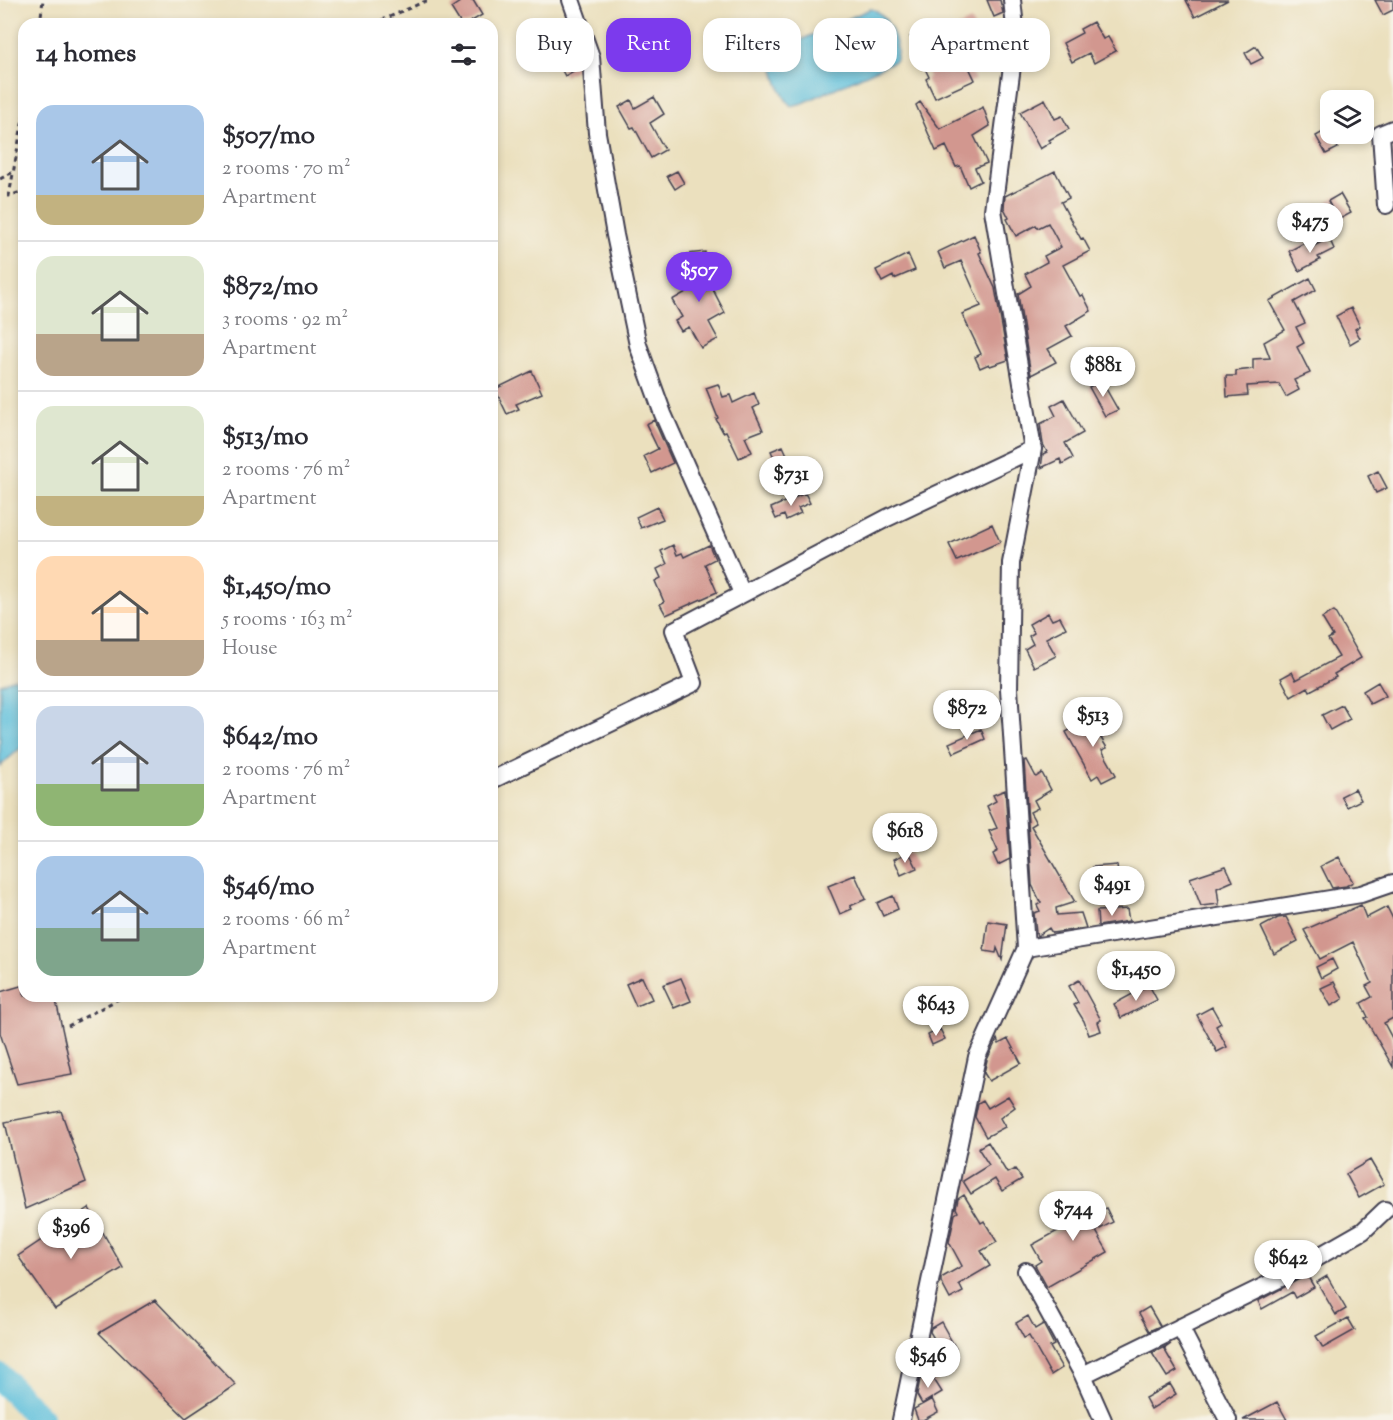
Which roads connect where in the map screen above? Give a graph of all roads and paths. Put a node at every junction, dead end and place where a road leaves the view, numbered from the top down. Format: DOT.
graph roads {
  1 [pos="43,0"];
  2 [pos="428,0"];
  3 [pos="571,0"];
  4 [pos="1012,0"];
  5 [pos="41,18"];
  6 [pos="387,18"];
  7 [pos="1393,129"];
  8 [pos="18,145"];
  9 [pos="13,171"];
  10 [pos="0,178"];
  11 [pos="18,193"];
  12 [pos="1386,205"];
  13 [pos="1034,449"];
  14 [pos="742,593"];
  15 [pos="498,777"];
  16 [pos="1393,883"];
  17 [pos="1026,948"];
  18 [pos="112,1002"];
  19 [pos="68,1026"];
  20 [pos="1385,1210"];
  21 [pos="1026,1271"];
  22 [pos="1180,1327"];
  23 [pos="1083,1375"];
  24 [pos="901,1420"];
  25 [pos="1103,1420"];
  26 [pos="1228,1420"];
  1 -- 5 [label="path"];
  2 -- 6 [label="path"];
  3 -- 14 [label="street"];
  4 -- 13 [label="street"];
  7 -- 12 [label="street"];
  8 -- 9 [label="path"];
  9 -- 10 [label="path"];
  9 -- 11 [label="path"];
  13 -- 14 [label="street"];
  13 -- 17 [label="street"];
  14 -- 15 [label="street"];
  16 -- 17 [label="street"];
  17 -- 24 [label="street"];
  18 -- 19 [label="path"];
  20 -- 22 [label="street"];
  21 -- 23 [label="street"];
  22 -- 23 [label="street"];
  22 -- 26 [label="street"];
  23 -- 25 [label="street"];
}
